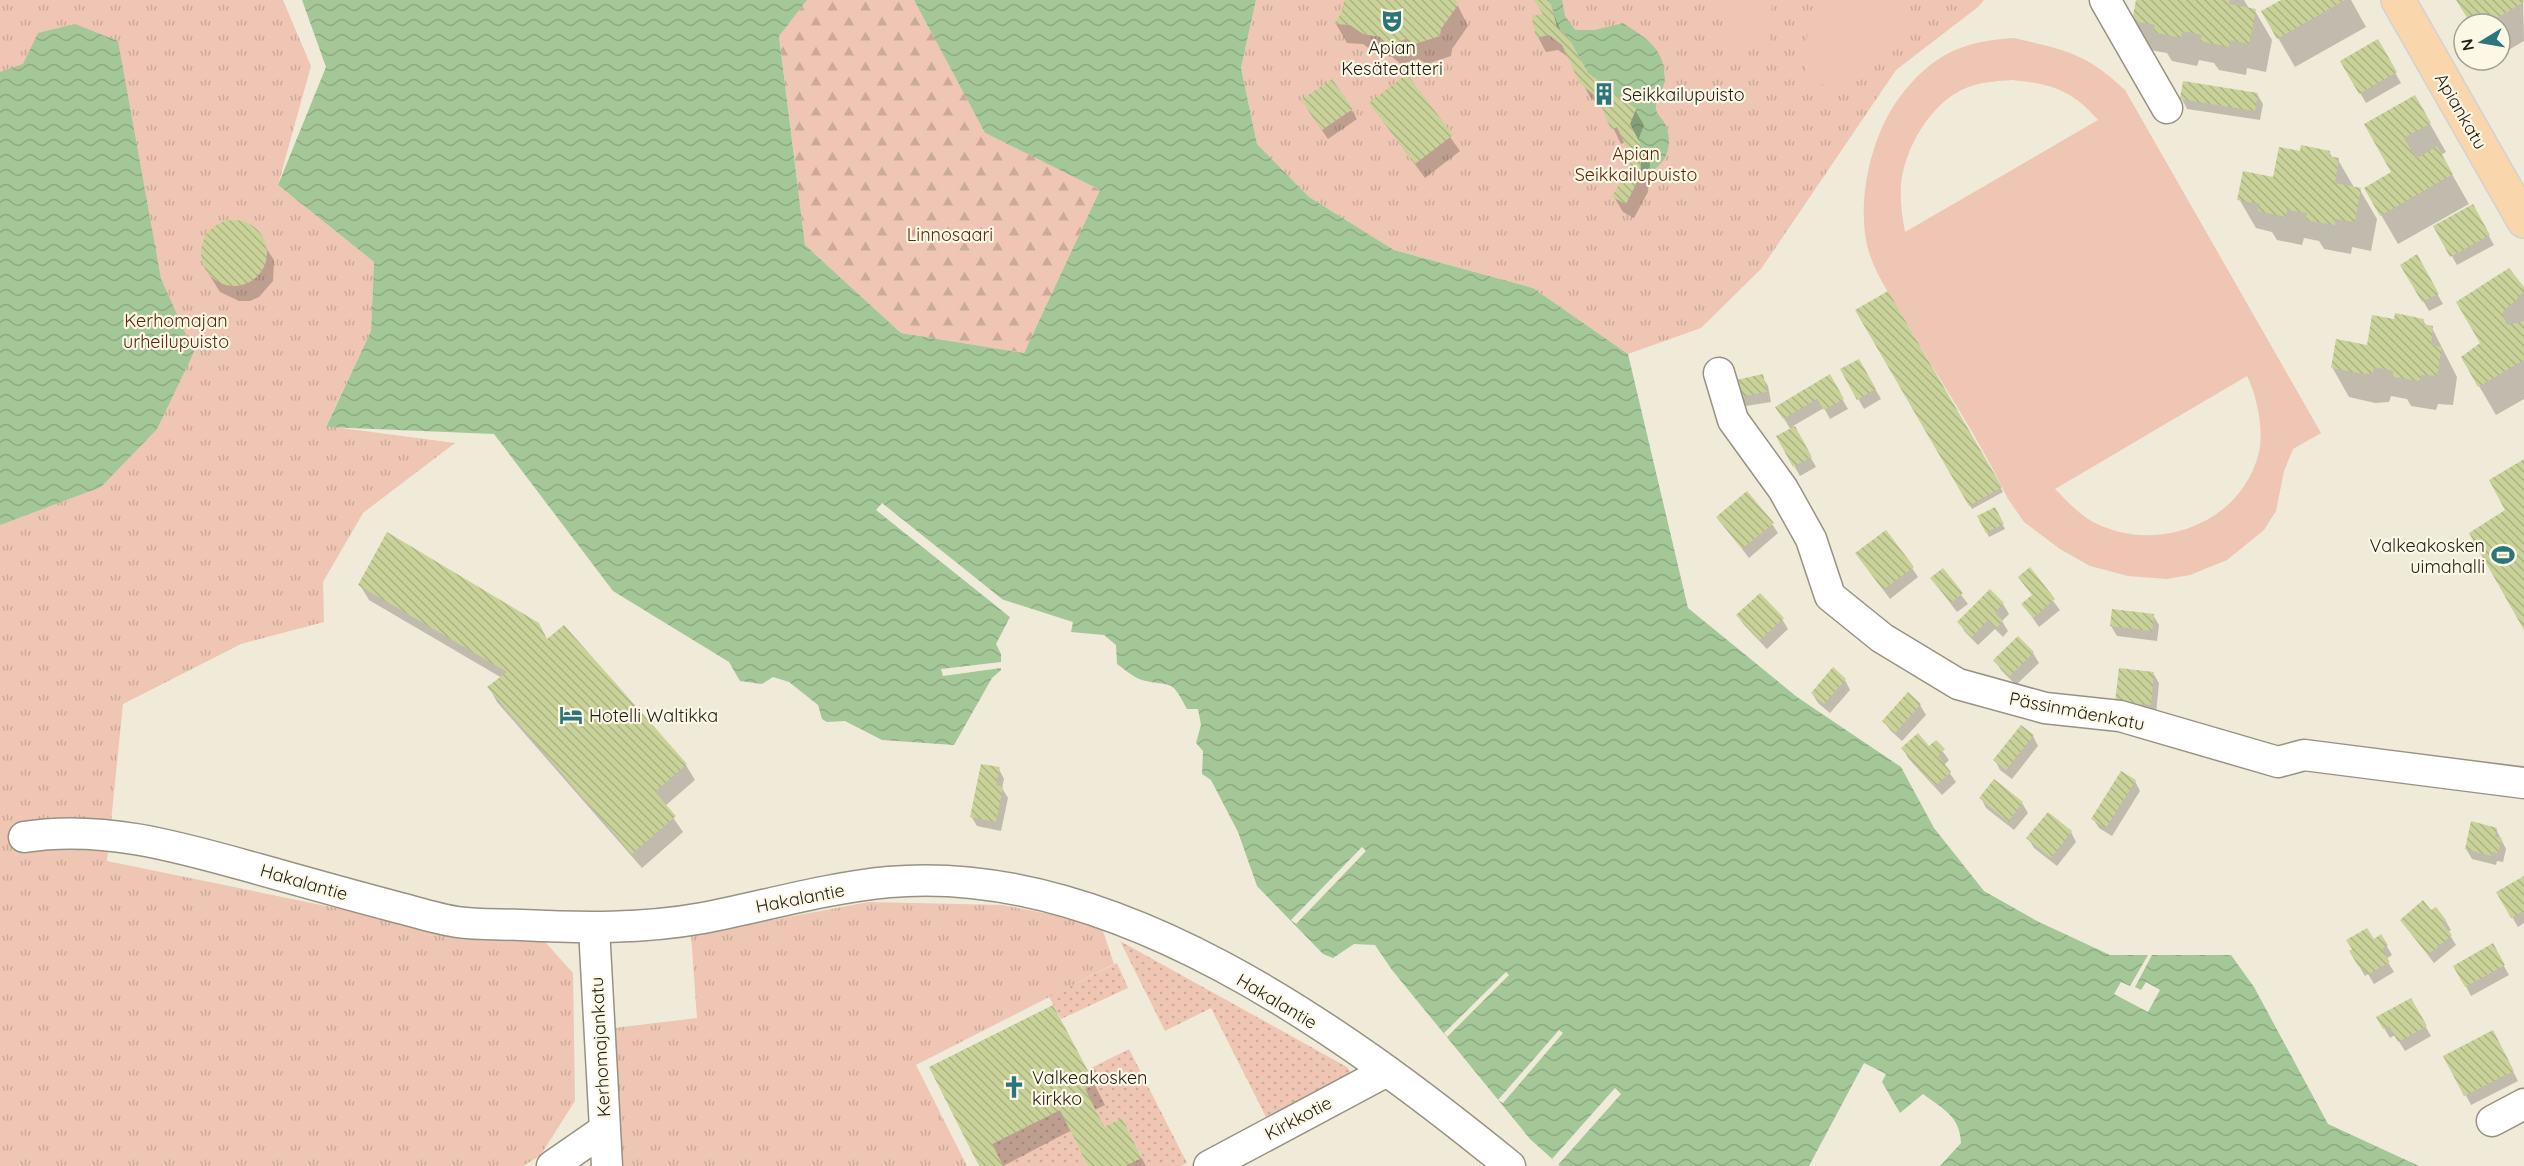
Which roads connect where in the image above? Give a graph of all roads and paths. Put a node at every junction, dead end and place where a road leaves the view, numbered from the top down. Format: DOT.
graph roads {
  1 [pos="2105,0"];
  2 [pos="2398,0"];
  3 [pos="2167,108"];
  4 [pos="2524,220"];
  5 [pos="1719,374"];
  6 [pos="2524,783"];
  7 [pos="24,837"];
  8 [pos="594,928"];
  9 [pos="1387,1071"];
  10 [pos="2524,1104"];
  11 [pos="2492,1121"];
  12 [pos="604,1130"];
  13 [pos="552,1166"];
  14 [pos="607,1166"];
  15 [pos="1209,1166"];
  16 [pos="1510,1166"];
  1 -- 3 [label="street"];
  2 -- 4 [label="main road, Apiankatu"];
  5 -- 6 [label="street, Pässinmäenkatu"];
  7 -- 8 [label="street, Hakalantie"];
  8 -- 9 [label="street, Hakalantie"];
  8 -- 12 [label="street, Kerhomajankatu"];
  9 -- 15 [label="street, Kirkkotie"];
  9 -- 16 [label="street, Hakalantie"];
  10 -- 11 [label="street"];
  12 -- 13 [label="street"];
  12 -- 14 [label="street, Kerhomajankatu"];
}
